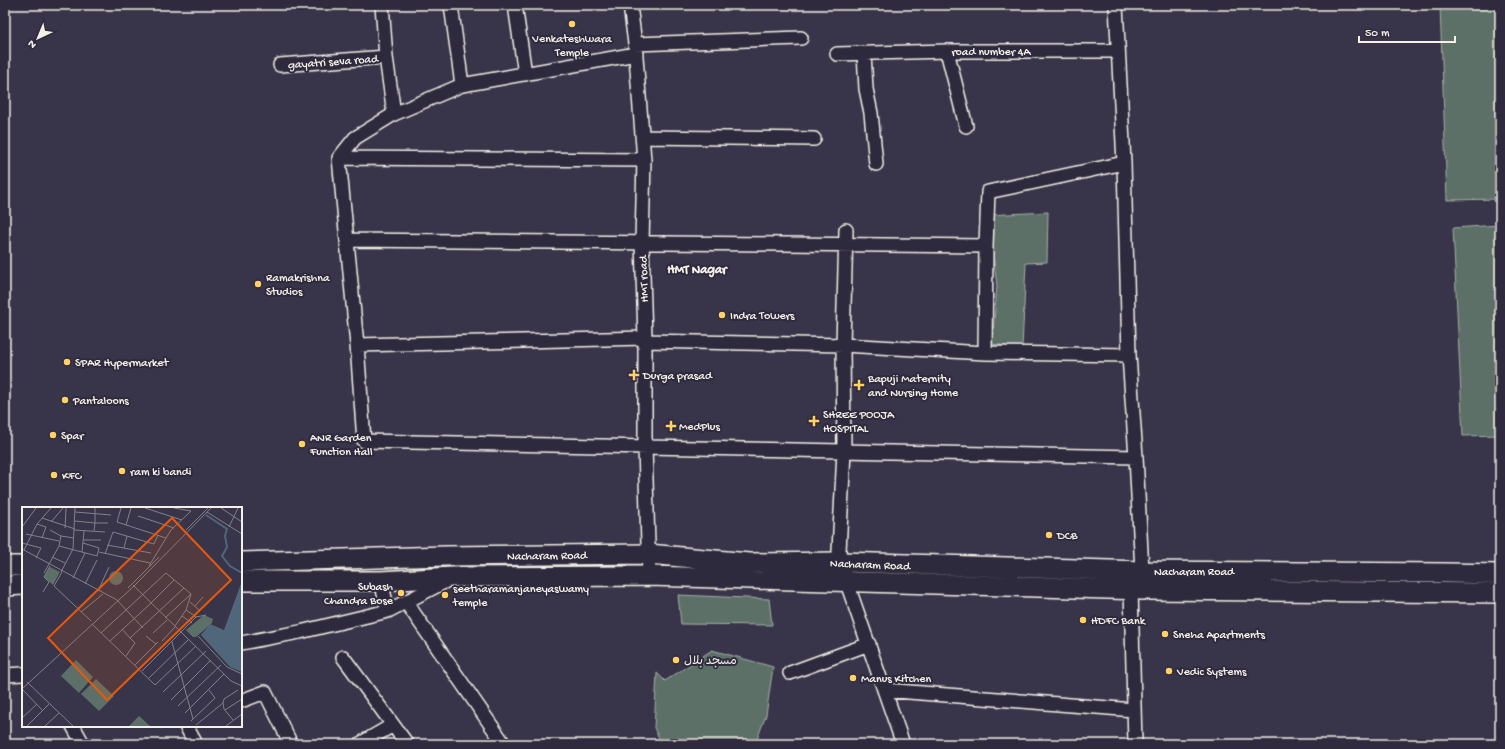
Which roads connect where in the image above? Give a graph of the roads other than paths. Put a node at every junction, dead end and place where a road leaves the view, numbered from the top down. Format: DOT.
graph roads {
  1 [pos="382,5"];
  2 [pos="451,5"];
  3 [pos="515,5"];
  4 [pos="630,5"];
  5 [pos="1116,5"];
  6 [pos="801,38"];
  7 [pos="635,49"];
  8 [pos="948,51"];
  9 [pos="1118,51"];
  10 [pos="864,53"];
  11 [pos="837,54"];
  12 [pos="386,57"];
  13 [pos="280,65"];
  14 [pos="525,74"];
  15 [pos="462,85"];
  16 [pos="394,114"];
  17 [pos="966,126"];
  18 [pos="643,137"];
  19 [pos="814,139"];
  20 [pos="340,158"];
  21 [pos="644,160"];
  22 [pos="1124,163"];
  23 [pos="876,164"];
  24 [pos="846,230"];
  25 [pos="347,240"];
  26 [pos="642,242"];
  27 [pos="846,245"];
  28 [pos="986,246"];
  29 [pos="645,340"];
  30 [pos="357,345"];
  31 [pos="843,345"];
  32 [pos="986,353"];
  33 [pos="1129,355"];
  34 [pos="645,447"];
  35 [pos="844,451"];
  36 [pos="1136,457"];
  37 [pos="648,554"];
  38 [pos="242,562"];
  39 [pos="841,562"];
  40 [pos="5,566"];
  41 [pos="22,566"];
  42 [pos="1142,571"];
  43 [pos="1500,574"];
  44 [pos="649,576"];
  45 [pos="453,577"];
  46 [pos="242,581"];
  47 [pos="381,581"];
  48 [pos="846,583"];
  49 [pos="22,585"];
  50 [pos="5,586"];
  51 [pos="1131,589"];
  52 [pos="1500,593"];
  53 [pos="406,602"];
  54 [pos="388,611"];
  55 [pos="242,642"];
  56 [pos="869,644"];
  57 [pos="343,657"];
  58 [pos="790,673"];
  59 [pos="22,674"];
  60 [pos="5,675"];
  61 [pos="884,690"];
  62 [pos="242,701"];
  63 [pos="1134,710"];
  64 [pos="393,725"];
  65 [pos="74,727"];
  66 [pos="187,727"];
  67 [pos="83,744"];
  68 [pos="196,744"];
  69 [pos="291,744"];
  70 [pos="360,744"];
  71 [pos="407,744"];
  72 [pos="504,744"];
  73 [pos="902,744"];
  74 [pos="1135,744"];
  1 -- 12 [label="street"];
  2 -- 15 [label="street"];
  3 -- 14 [label="street"];
  4 -- 7 [label="street, HMT road"];
  5 -- 9 [label="street"];
  6 -- 7 [label="street"];
  7 -- 14 [label="street"];
  7 -- 18 [label="street, HMT road"];
  8 -- 9 [label="street, road number 4A"];
  8 -- 10 [label="street, road number 4A"];
  8 -- 17 [label="street"];
  9 -- 22 [label="street"];
  10 -- 11 [label="street, road number 4A"];
  10 -- 23 [label="street"];
  12 -- 13 [label="street, gayatri seva road"];
  12 -- 16 [label="street"];
  14 -- 15 [label="street"];
  15 -- 16 [label="street"];
  16 -- 20 [label="street"];
  18 -- 19 [label="street"];
  18 -- 21 [label="street, HMT road"];
  20 -- 21 [label="street"];
  20 -- 25 [label="street"];
  21 -- 26 [label="street, HMT road"];
  22 -- 28 [label="street"];
  22 -- 33 [label="street"];
  24 -- 27 [label="street"];
  25 -- 26 [label="street"];
  25 -- 30 [label="street"];
  26 -- 27 [label="street"];
  26 -- 29 [label="street, HMT road"];
  27 -- 28 [label="street"];
  27 -- 31 [label="street"];
  28 -- 32 [label="street"];
  29 -- 30 [label="street"];
  29 -- 31 [label="street"];
  29 -- 34 [label="street, HMT road"];
  30 -- 34 [label="street"];
  31 -- 32 [label="street"];
  31 -- 35 [label="street"];
  32 -- 33 [label="street"];
  33 -- 36 [label="street"];
  34 -- 35 [label="street"];
  34 -- 37 [label="street, HMT road"];
  35 -- 36 [label="street"];
  35 -- 39 [label="street"];
  36 -- 42 [label="street"];
  37 -- 38 [label="main road, Nacharam Road"];
  37 -- 39 [label="main road, Nacharam Road"];
  37 -- 44 [label="street, HMT road"];
  39 -- 42 [label="main road, Nacharam Road"];
  39 -- 48 [label="street"];
  40 -- 41 [label="main road"];
  42 -- 43 [label="main road, Nacharam Road"];
  44 -- 45 [label="main road, Nacharam Road"];
  44 -- 48 [label="main road, Nacharam Road"];
  45 -- 47 [label="main road, Nacharam Road"];
  45 -- 53 [label="street"];
  46 -- 47 [label="main road, Nacharam Road"];
  47 -- 54 [label="street"];
  48 -- 51 [label="main road, Nacharam Road"];
  48 -- 56 [label="street"];
  49 -- 50 [label="main road"];
  51 -- 52 [label="main road, Nacharam Road"];
  51 -- 63 [label="street"];
  53 -- 54 [label="street"];
  53 -- 72 [label="street"];
  54 -- 55 [label="street"];
  56 -- 58 [label="street"];
  56 -- 61 [label="street"];
  57 -- 64 [label="street"];
  59 -- 60 [label="street"];
  61 -- 63 [label="street"];
  61 -- 73 [label="street"];
  62 -- 69 [label="street"];
  63 -- 74 [label="street"];
  64 -- 70 [label="street"];
  64 -- 71 [label="street"];
  65 -- 67 [label="street"];
  66 -- 68 [label="street"];
}
